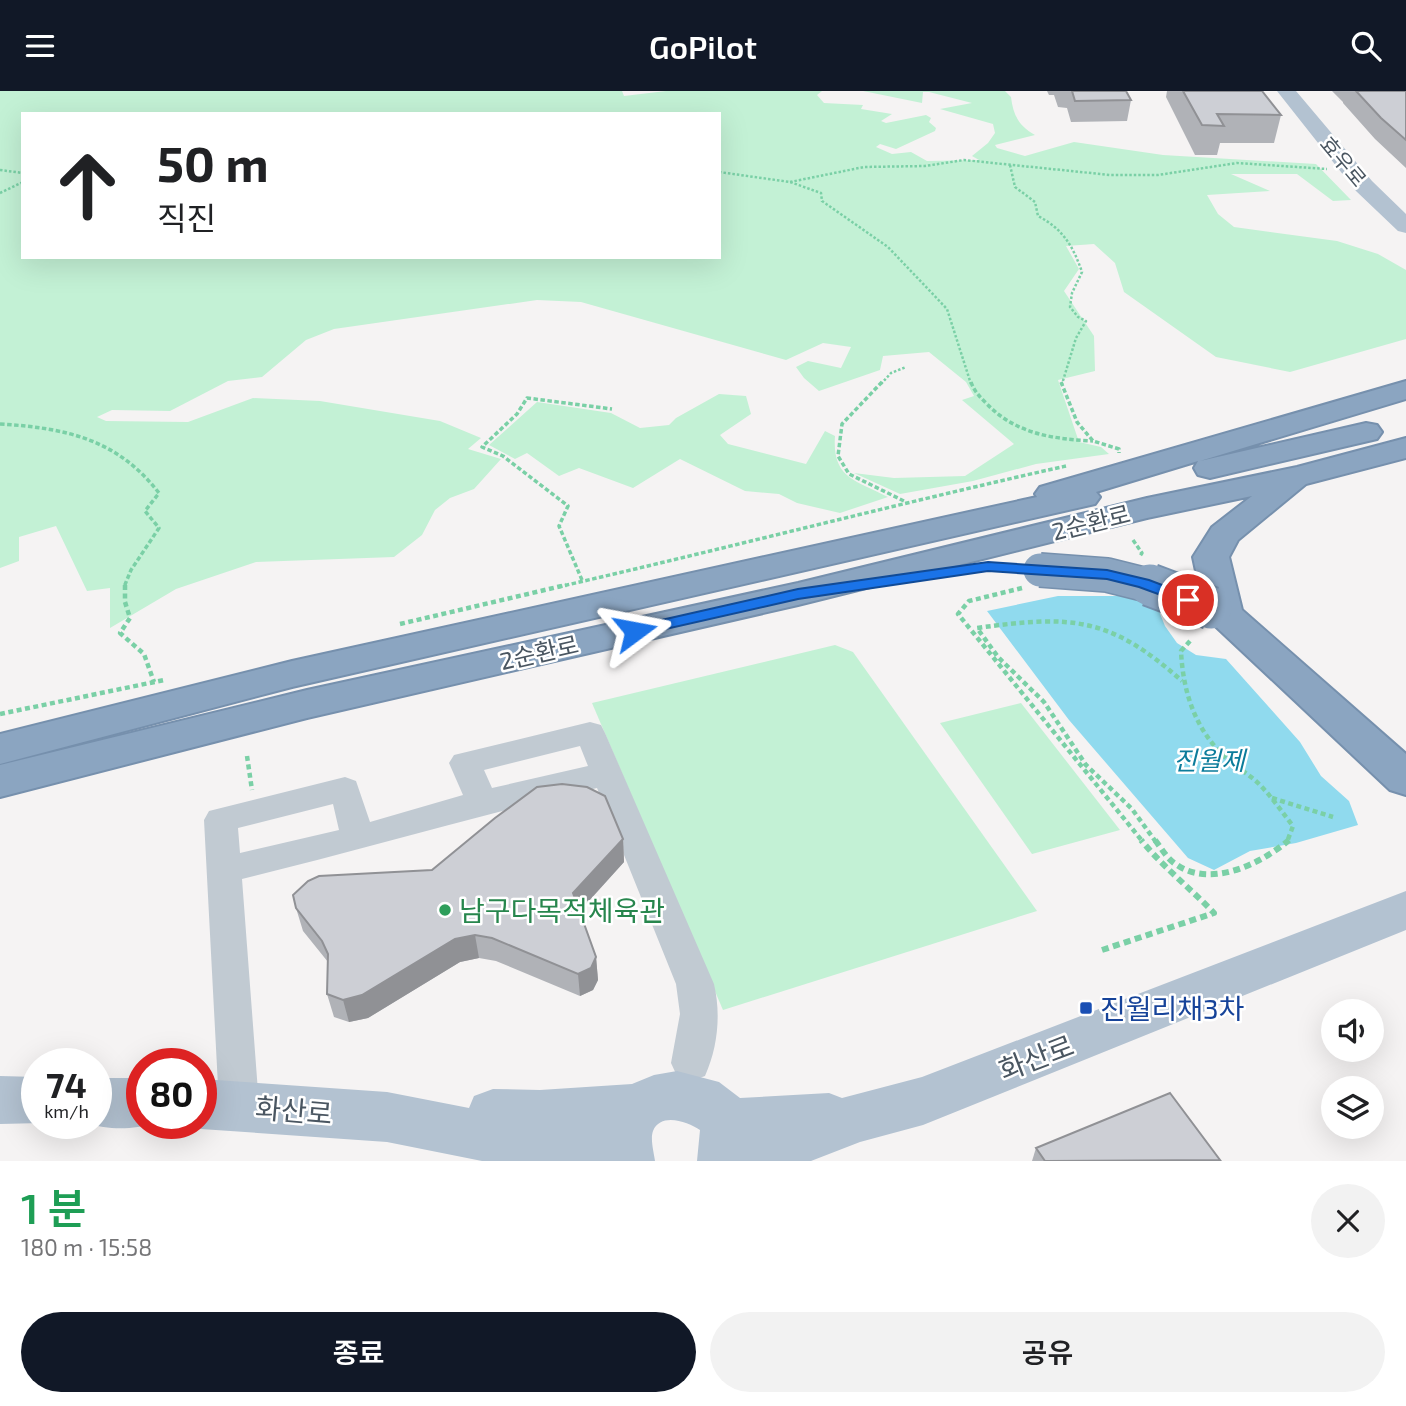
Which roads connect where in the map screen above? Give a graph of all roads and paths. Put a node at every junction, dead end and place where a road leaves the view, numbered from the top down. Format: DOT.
graph roads {
  1 [pos="1286,91"];
  2 [pos="1010,165"];
  3 [pos="0,170"];
  4 [pos="1352,171"];
  5 [pos="721,172"];
  6 [pos="21,173"];
  7 [pos="790,181"];
  8 [pos="21,182"];
  9 [pos="0,193"];
  10 [pos="1406,226"];
  11 [pos="906,367"];
  12 [pos="1406,390"];
  13 [pos="612,409"];
  14 [pos="1406,423"];
  15 [pos="0,424"];
  16 [pos="1093,441"];
  17 [pos="1406,449"];
  18 [pos="1118,458"];
  19 [pos="1079,464"];
  20 [pos="1299,475"];
  21 [pos="905,502"];
  22 [pos="919,535"];
  23 [pos="1133,540"];
  24 [pos="1134,564"];
  25 [pos="1036,578"];
  26 [pos="582,580"];
  27 [pos="798,594"];
  28 [pos="1217,611"];
  29 [pos="393,625"];
  30 [pos="1190,641"];
  31 [pos="167,679"];
  32 [pos="1182,681"];
  33 [pos="154,682"];
  34 [pos="0,714"];
  35 [pos="0,749"];
  36 [pos="247,756"];
  37 [pos="1406,779"];
  38 [pos="0,781"];
  39 [pos="1272,797"];
  40 [pos="256,811"];
  41 [pos="1333,817"];
  42 [pos="358,838"];
  43 [pos="225,870"];
  44 [pos="1406,910"];
  45 [pos="1102,950"];
  46 [pos="0,1100"];
  47 [pos="21,1101"];
  48 [pos="220,1105"];
  49 [pos="387,1117"];
  50 [pos="699,1117"];
  51 [pos="610,1161"];
  52 [pos="627,1161"];
  1 -- 4 [label="main road, 효우로"];
  2 -- 4 [label="path"];
  2 -- 7 [label="path"];
  2 -- 16 [label="path"];
  3 -- 6 [label="path"];
  4 -- 10 [label="main road, 효우로"];
  5 -- 7 [label="path"];
  7 -- 16 [label="path"];
  8 -- 9 [label="path"];
  11 -- 21 [label="path"];
  12 -- 22 [label="highway"];
  13 -- 26 [label="path"];
  14 -- 22 [label="highway, 2순환로"];
  15 -- 33 [label="path"];
  16 -- 18 [label="path"];
  17 -- 20 [label="highway, 2순환로"];
  19 -- 21 [label="path"];
  20 -- 27 [label="highway, 2순환로"];
  20 -- 28 [label="highway"];
  21 -- 26 [label="path"];
  22 -- 35 [label="highway, 2순환로"];
  23 -- 24 [label="path"];
  25 -- 27 [label="highway"];
  25 -- 28 [label="highway, bridge"];
  25 -- 45 [label="path"];
  26 -- 29 [label="path"];
  27 -- 38 [label="highway, 2순환로"];
  28 -- 37 [label="highway"];
  30 -- 32 [label="path"];
  31 -- 33 [label="path"];
  32 -- 39 [label="path"];
  32 -- 39 [label="path"];
  33 -- 34 [label="path"];
  36 -- 40 [label="path"];
  39 -- 41 [label="path"];
  40 -- 42 [label="lane"];
  40 -- 43 [label="lane"];
  42 -- 43 [label="lane"];
  42 -- 50 [label="lane"];
  43 -- 48 [label="lane"];
  44 -- 50 [label="main road, 화산로"];
  46 -- 47 [label="main road"];
  48 -- 49 [label="main road, 화산로"];
  49 -- 50 [label="main road, 화산로"];
  49 -- 51 [label="main road"];
  50 -- 52 [label="main road"];
}
